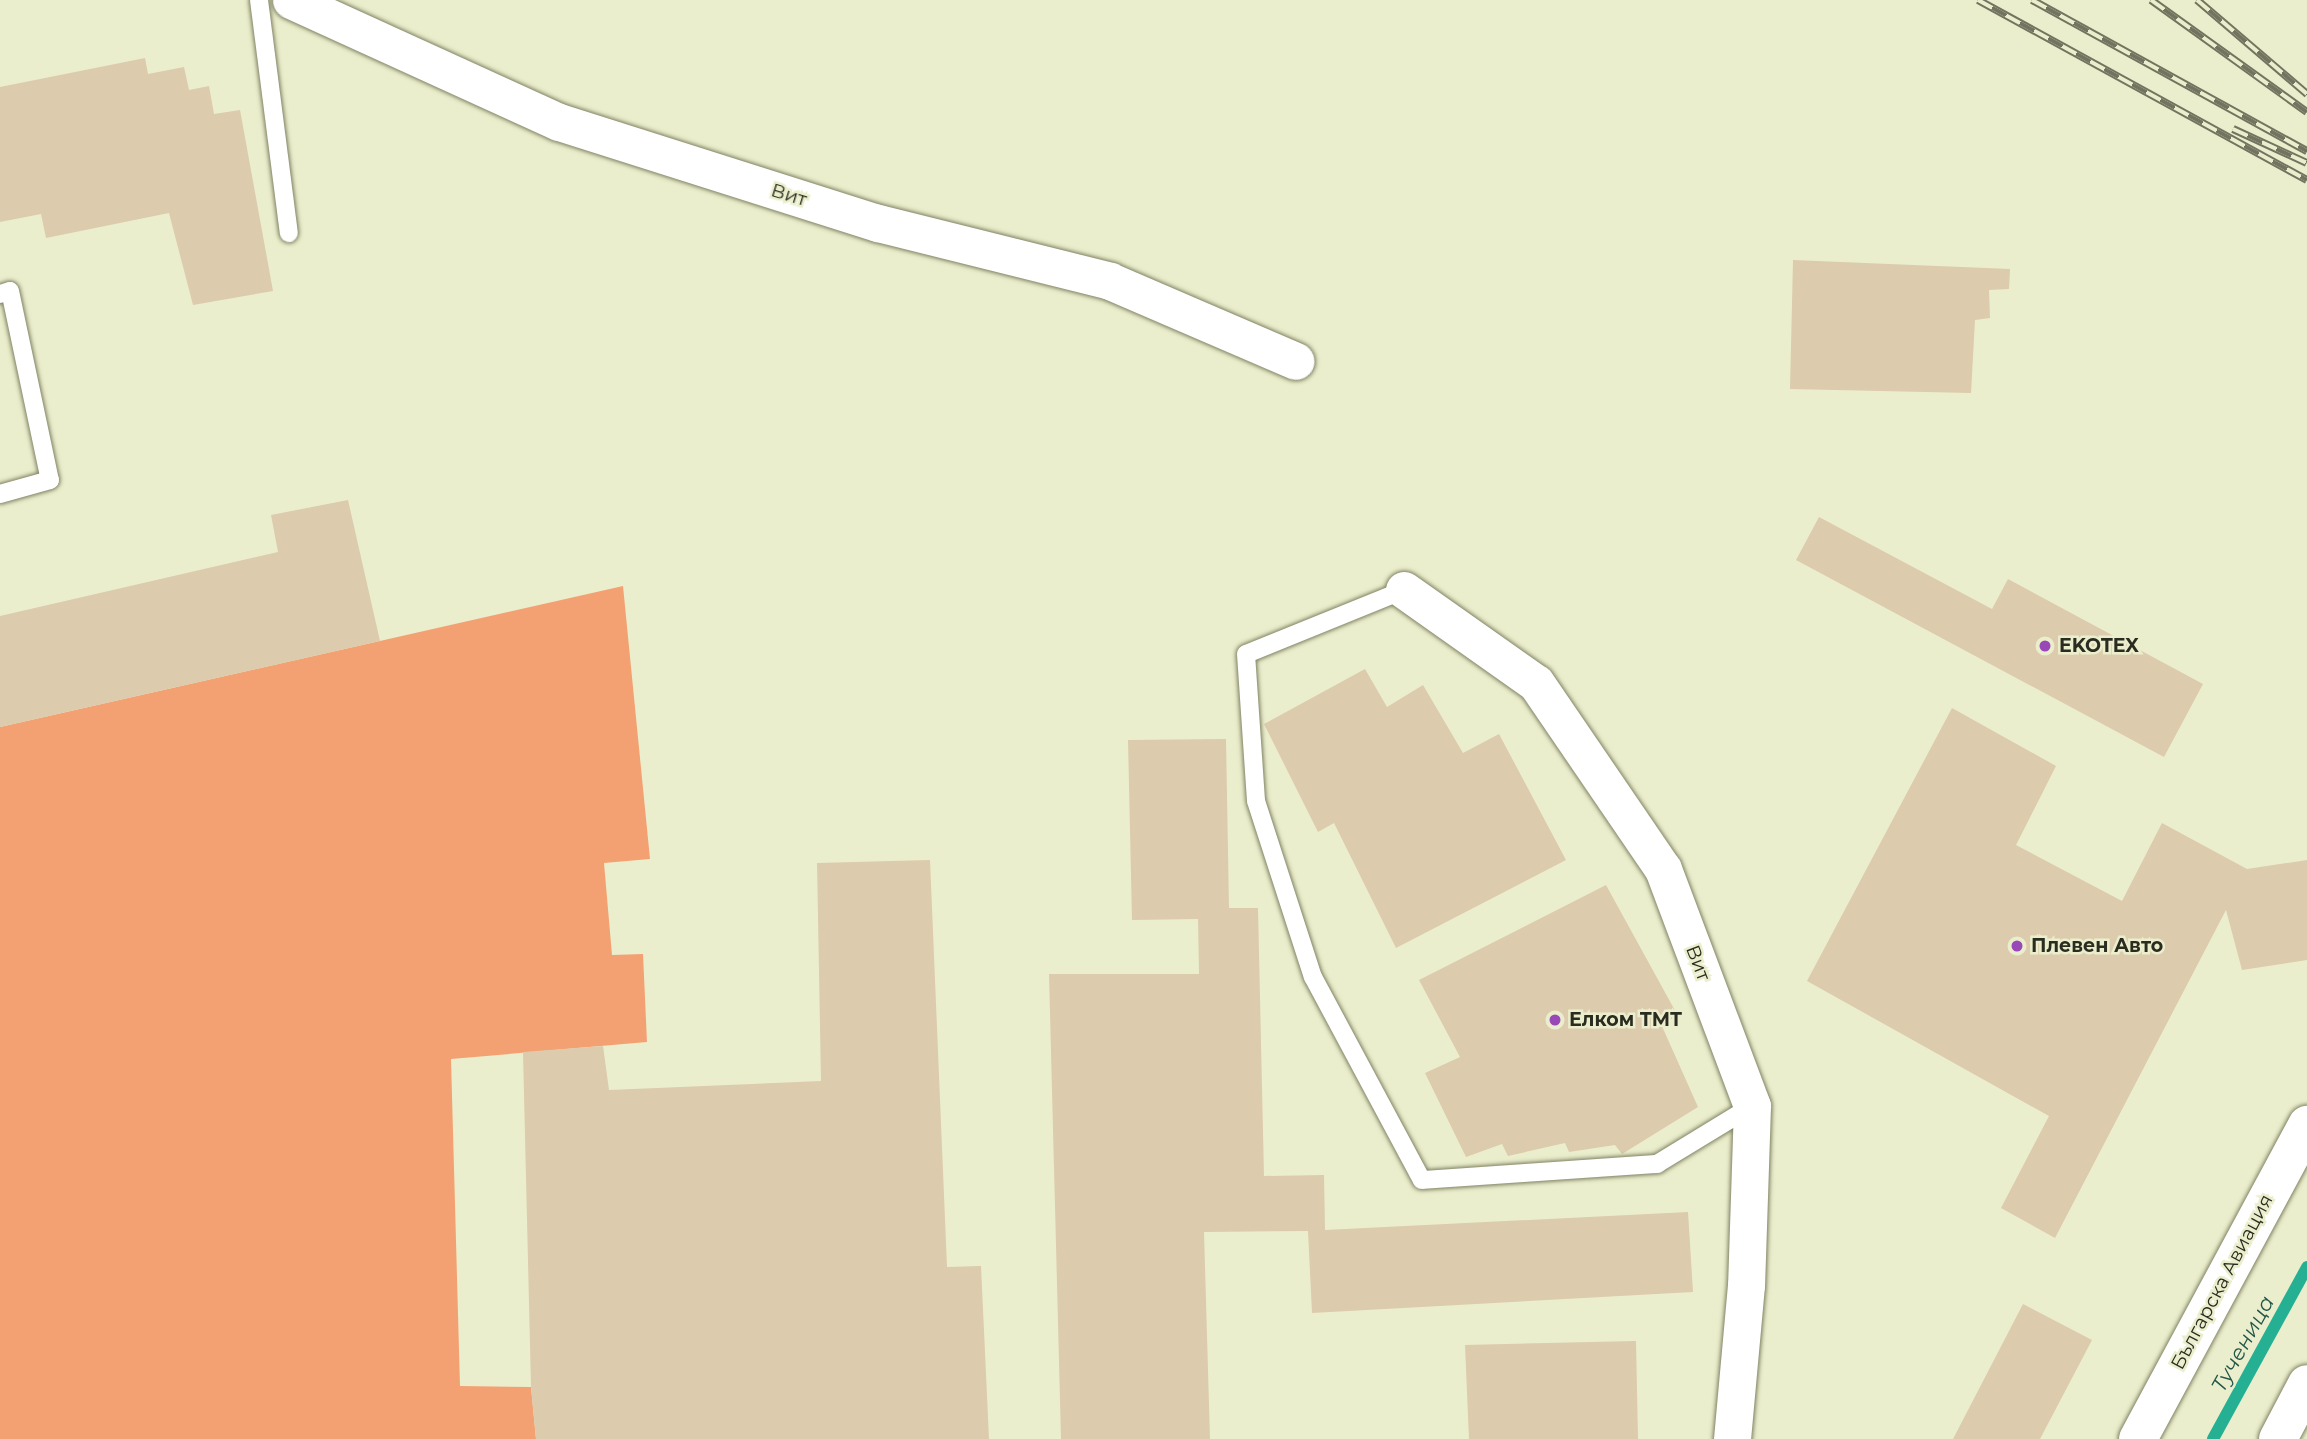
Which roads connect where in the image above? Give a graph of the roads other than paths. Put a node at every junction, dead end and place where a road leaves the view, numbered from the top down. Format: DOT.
graph roads {
  1 [pos="259,0"];
  2 [pos="291,0"];
  3 [pos="289,233"];
  4 [pos="0,294"];
  5 [pos="1296,361"];
  6 [pos="0,494"];
  7 [pos="1404,590"];
  8 [pos="1752,1106"];
  9 [pos="2307,1125"];
  10 [pos="2307,1384"];
  11 [pos="1732,1439"];
  12 [pos="2138,1439"];
  13 [pos="2277,1439"];
  1 -- 3 [label="lane"];
  2 -- 5 [label="street, Вит"];
  4 -- 6 [label="lane"];
  7 -- 8 [label="street, Вит"];
  7 -- 8 [label="lane"];
  8 -- 11 [label="street, Вит"];
  9 -- 12 [label="street, Българска Авиация"];
  10 -- 13 [label="street"];
}
